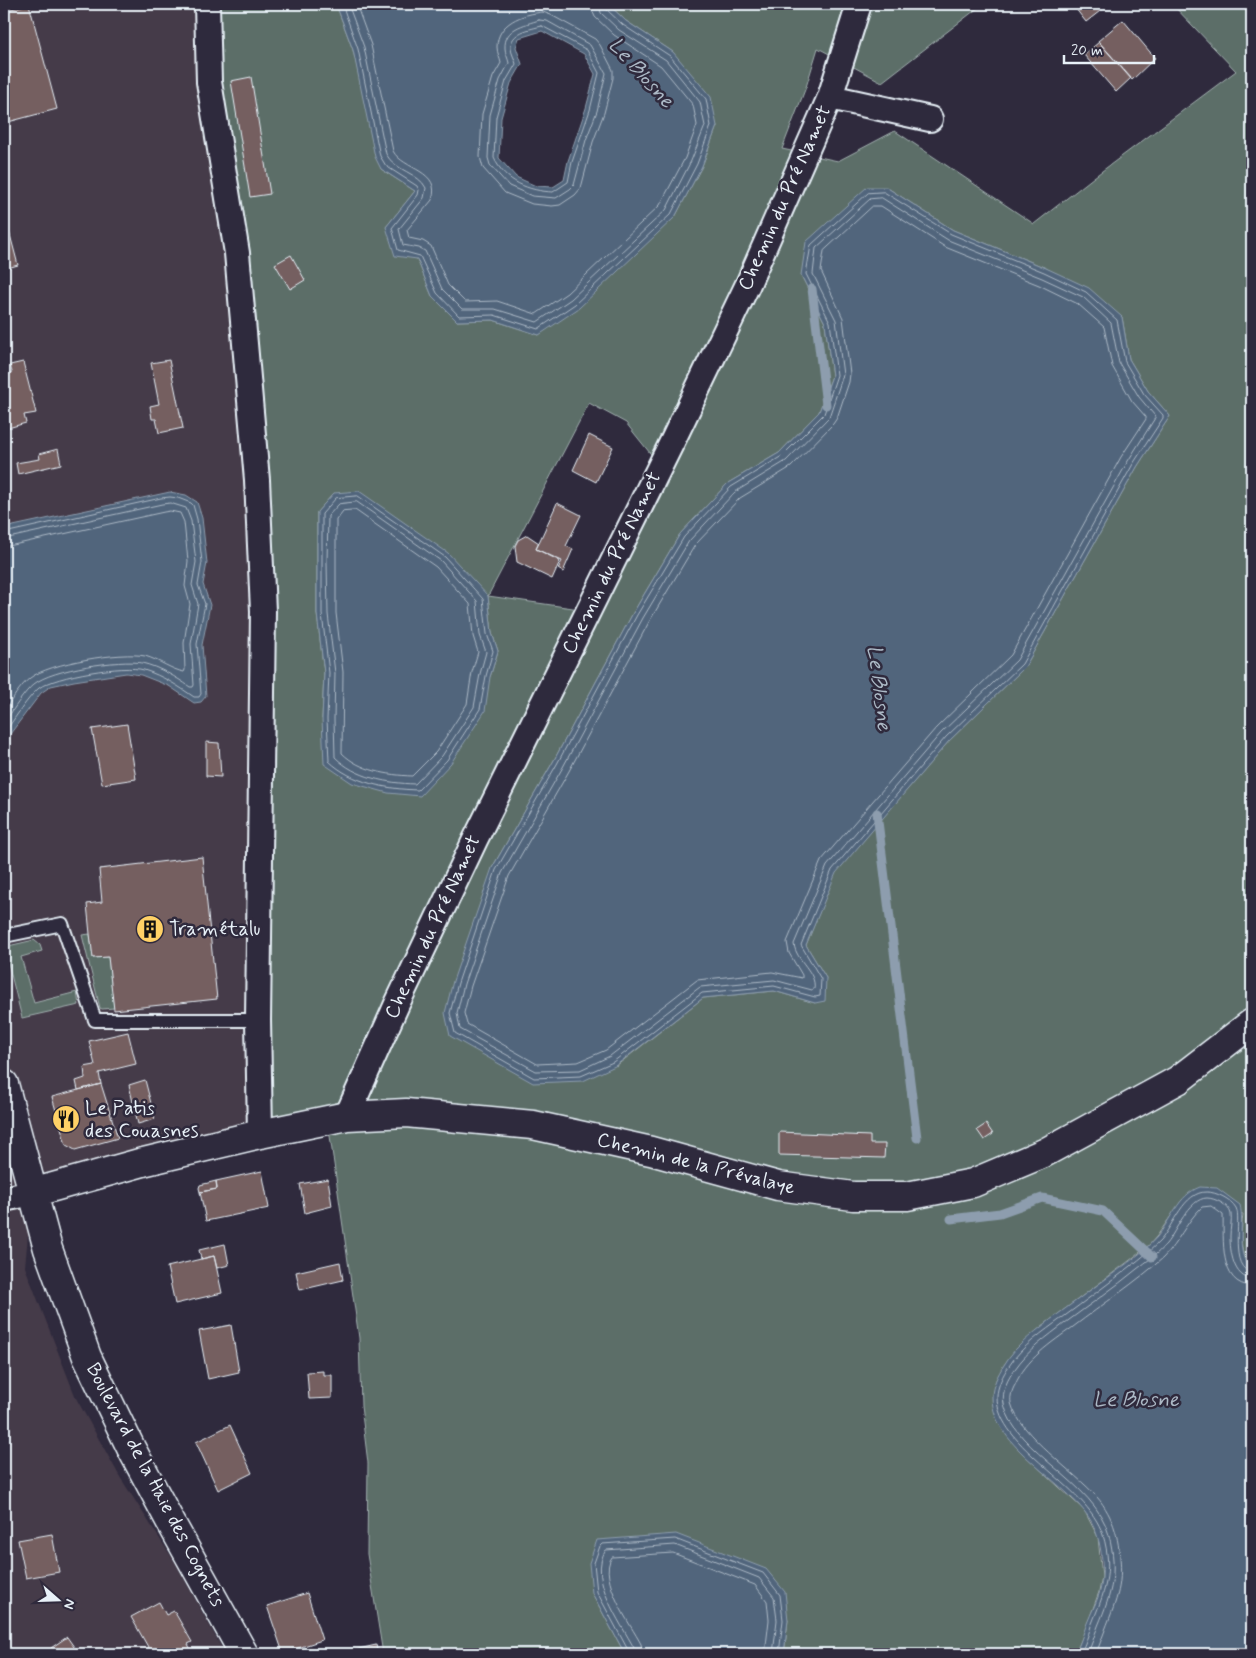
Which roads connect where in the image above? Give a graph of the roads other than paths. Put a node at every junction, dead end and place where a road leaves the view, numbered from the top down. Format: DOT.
graph roads {
  1 [pos="207,4"];
  2 [pos="859,4"];
  3 [pos="830,97"];
  4 [pos="930,119"];
  5 [pos="4,936"];
  6 [pos="258,1020"];
  7 [pos="1252,1023"];
  8 [pos="4,1084"];
  9 [pos="347,1116"];
  10 [pos="260,1134"];
  11 [pos="32,1193"];
  12 [pos="4,1199"];
  13 [pos="244,1654"];
  1 -- 6 [label="street"];
  2 -- 3 [label="street, Chemin du Pré Namet"];
  3 -- 4 [label="street"];
  3 -- 9 [label="street, Chemin du Pré Namet"];
  5 -- 6 [label="lane"];
  6 -- 10 [label="street"];
  7 -- 9 [label="street, Chemin de la Prévalaye"];
  8 -- 11 [label="street, Boulevard de la Haie des Cognets"];
  9 -- 10 [label="street, Chemin de la Prévalaye"];
  10 -- 11 [label="street, Chemin de la Prévalaye"];
  11 -- 12 [label="street"];
  11 -- 13 [label="street, Boulevard de la Haie des Cognets"];
}
